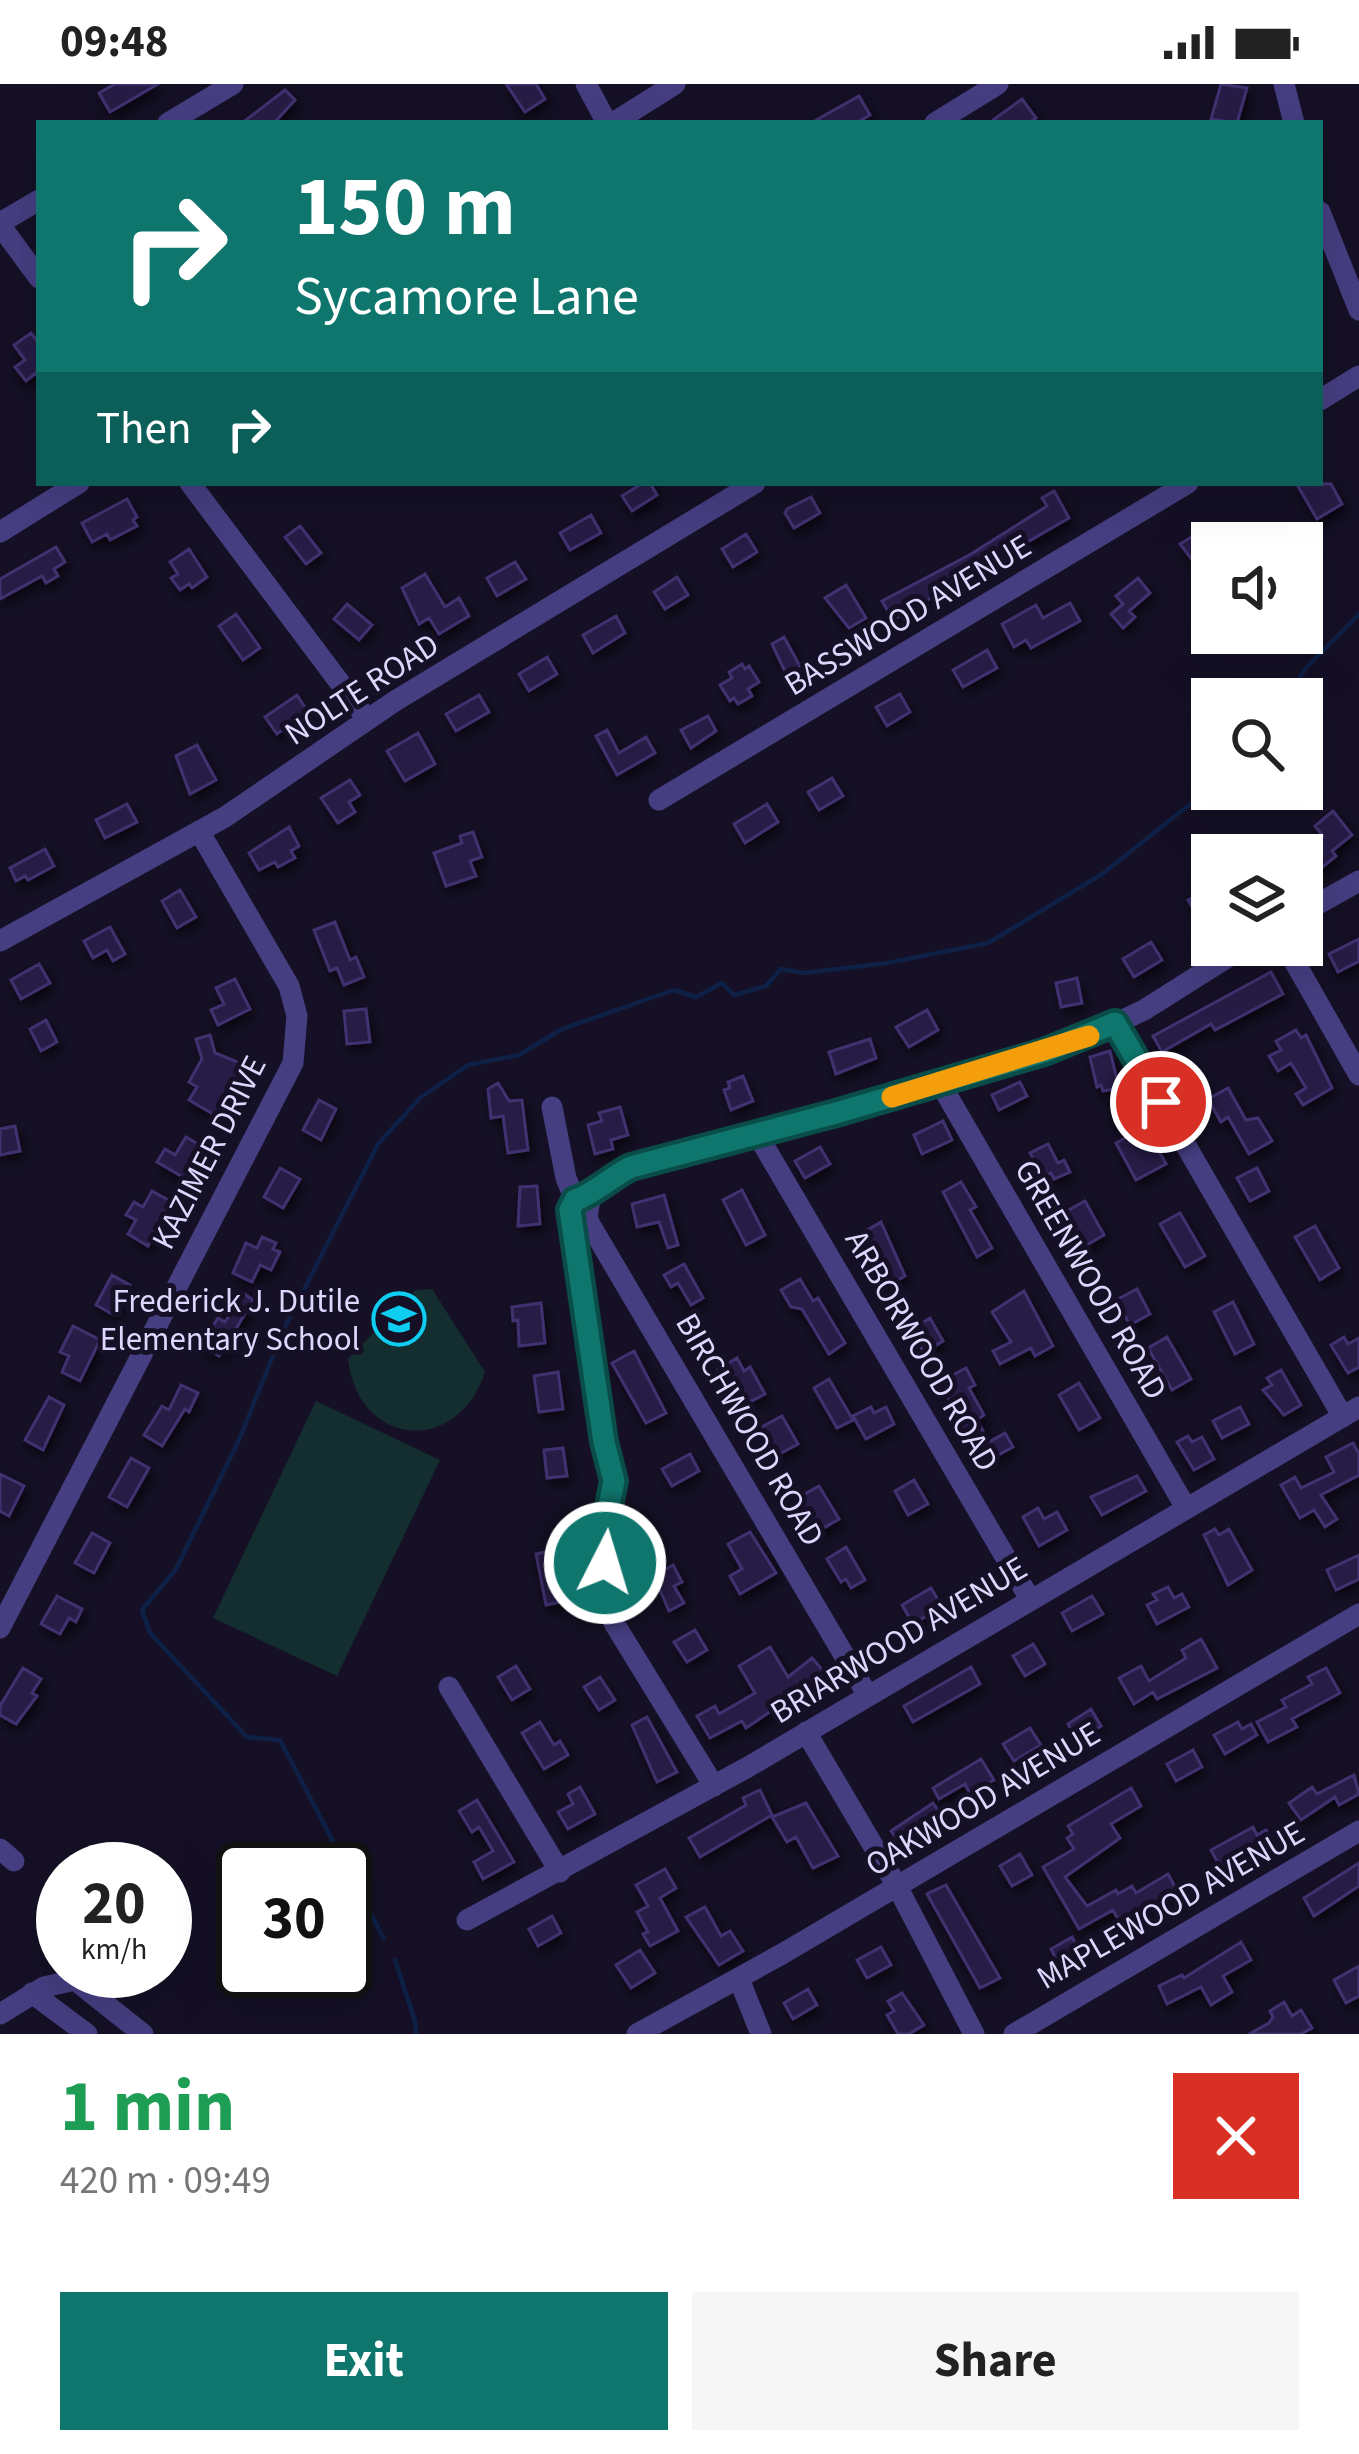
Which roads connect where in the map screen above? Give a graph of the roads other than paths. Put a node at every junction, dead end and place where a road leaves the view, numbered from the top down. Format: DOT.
graph roads {
  1 [pos="232,84"];
  2 [pos="586,84"];
  3 [pos="675,84"];
  4 [pos="998,84"];
  5 [pos="1284,84"];
  6 [pos="173,120"];
  7 [pos="608,120"];
  8 [pos="615,120"];
  9 [pos="940,120"];
  10 [pos="1293,120"];
  11 [pos="36,202"];
  12 [pos="1323,220"];
  13 [pos="0,224"];
  14 [pos="36,274"];
  15 [pos="1359,310"];
  16 [pos="1359,376"];
  17 [pos="1323,398"];
  18 [pos="74,486"];
  19 [pos="192,486"];
  20 [pos="749,486"];
  21 [pos="1183,486"];
  22 [pos="0,532"];
  23 [pos="368,719"];
  24 [pos="659,800"];
  25 [pos="199,832"];
  26 [pos="1359,881"];
  27 [pos="1323,901"];
  28 [pos="0,941"];
  29 [pos="1214,966"];
  30 [pos="1297,966"];
  31 [pos="1115,1023"];
  32 [pos="1359,1075"];
  33 [pos="940,1083"];
  34 [pos="552,1107"];
  35 [pos="757,1134"];
  36 [pos="583,1198"];
  37 [pos="1351,1412"];
  38 [pos="1186,1508"];
  39 [pos="1030,1599"];
  40 [pos="1359,1614"];
  41 [pos="0,1628"];
  42 [pos="449,1687"];
  43 [pos="867,1694"];
  44 [pos="806,1732"];
  45 [pos="714,1786"];
  46 [pos="1359,1831"];
  47 [pos="560,1872"];
  48 [pos="897,1886"];
  49 [pos="467,1920"];
  50 [pos="739,1978"];
  51 [pos="32,1993"];
  52 [pos="0,2014"];
  53 [pos="87,2034"];
  54 [pos="143,2034"];
  55 [pos="637,2034"];
  56 [pos="761,2034"];
  57 [pos="974,2034"];
  58 [pos="1014,2034"];
  1 -- 6 [label="street"];
  2 -- 7 [label="street"];
  3 -- 8 [label="street"];
  4 -- 9 [label="street"];
  5 -- 10 [label="street"];
  11 -- 13 [label="street"];
  12 -- 15 [label="street"];
  13 -- 14 [label="street"];
  16 -- 17 [label="street"];
  18 -- 22 [label="street"];
  19 -- 23 [label="street"];
  20 -- 23 [label="street, NOLTE ROAD"];
  21 -- 24 [label="street, BASSWOOD AVENUE"];
  23 -- 25 [label="street, NOLTE ROAD"];
  25 -- 28 [label="street, NOLTE ROAD"];
  25 -- 41 [label="street, KAZIMER DRIVE"];
  26 -- 27 [label="street"];
  29 -- 31 [label="street"];
  30 -- 32 [label="street"];
  31 -- 33 [label="street"];
  31 -- 37 [label="street"];
  33 -- 35 [label="street"];
  33 -- 38 [label="street, GREENWOOD ROAD"];
  34 -- 36 [label="street"];
  35 -- 36 [label="street"];
  35 -- 39 [label="street, ARBORWOOD ROAD"];
  36 -- 43 [label="street, BIRCHWOOD ROAD"];
  36 -- 45 [label="street"];
  37 -- 38 [label="street, BRIARWOOD AVENUE"];
  38 -- 39 [label="street, BRIARWOOD AVENUE"];
  39 -- 43 [label="street, BRIARWOOD AVENUE"];
  40 -- 48 [label="street, OAKWOOD AVENUE"];
  42 -- 47 [label="street"];
  43 -- 44 [label="street, BRIARWOOD AVENUE"];
  44 -- 45 [label="street, BRIARWOOD AVENUE"];
  44 -- 48 [label="street"];
  45 -- 47 [label="street, BRIARWOOD AVENUE"];
  46 -- 58 [label="street, MAPLEWOOD AVENUE"];
  47 -- 49 [label="street, BRIARWOOD AVENUE"];
  48 -- 50 [label="street, OAKWOOD AVENUE"];
  48 -- 57 [label="street"];
  50 -- 55 [label="street, OAKWOOD AVENUE"];
  50 -- 56 [label="street"];
  51 -- 52 [label="street"];
  51 -- 53 [label="street"];
  51 -- 54 [label="street"];
}
